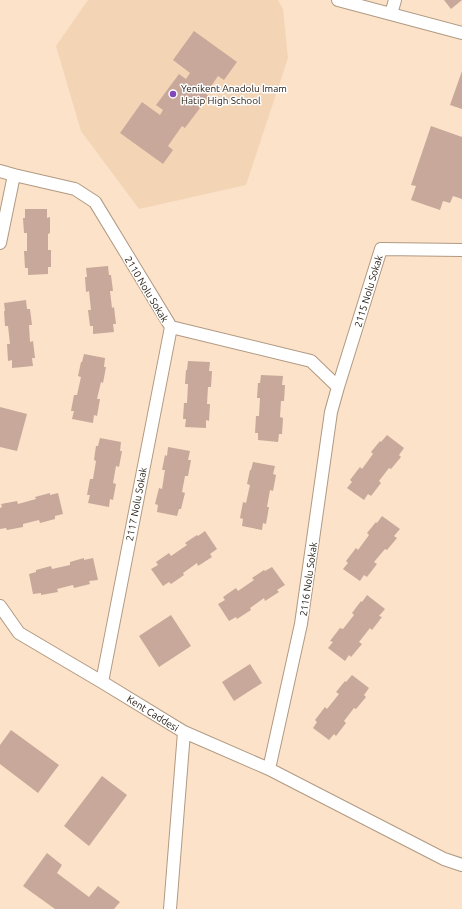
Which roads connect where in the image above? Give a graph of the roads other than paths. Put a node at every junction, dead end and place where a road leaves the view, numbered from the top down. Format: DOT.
graph roads {
  1 [pos="338,0"];
  2 [pos="395,0"];
  3 [pos="391,14"];
  4 [pos="462,33"];
  5 [pos="0,170"];
  6 [pos="14,175"];
  7 [pos="0,243"];
  8 [pos="462,250"];
  9 [pos="171,327"];
  10 [pos="338,387"];
  11 [pos="0,606"];
  12 [pos="102,682"];
  13 [pos="184,732"];
  14 [pos="269,769"];
  15 [pos="462,865"];
  16 [pos="170,909"];
  1 -- 3 [label="street"];
  2 -- 3 [label="street"];
  3 -- 4 [label="street"];
  5 -- 6 [label="street, 2110 Nolu Sokak"];
  6 -- 7 [label="street"];
  6 -- 9 [label="street, 2110 Nolu Sokak"];
  8 -- 10 [label="street, 2115 Nolu Sokak"];
  9 -- 10 [label="street, 2110 Nolu Sokak"];
  9 -- 12 [label="street, 2117 Nolu Sokak"];
  10 -- 14 [label="street, 2116 Nolu Sokak"];
  11 -- 12 [label="street, Kent Caddesi"];
  12 -- 13 [label="street, Kent Caddesi"];
  13 -- 14 [label="street"];
  13 -- 16 [label="street, Kent Caddesi"];
  14 -- 15 [label="street"];
}
